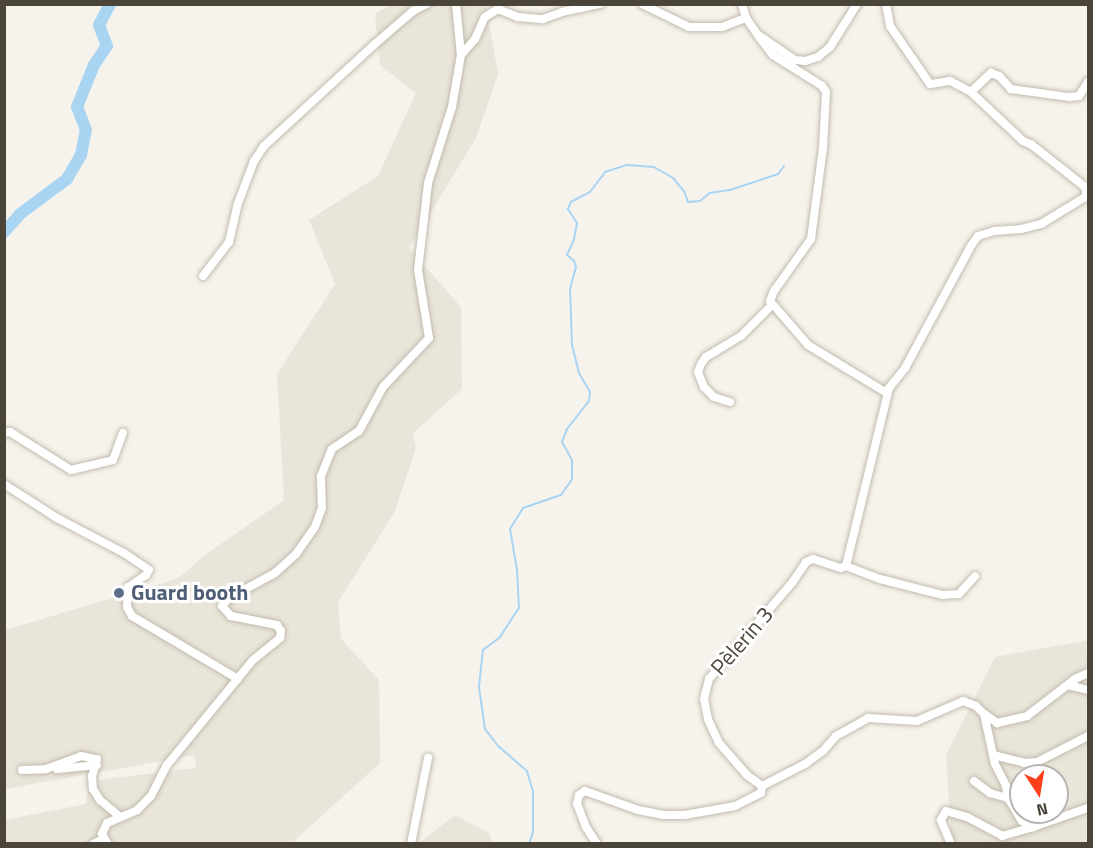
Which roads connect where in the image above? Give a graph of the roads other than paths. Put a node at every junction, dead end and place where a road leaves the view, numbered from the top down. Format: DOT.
graph roads {
  1 [pos="427,4"];
  2 [pos="456,4"];
  3 [pos="601,4"];
  4 [pos="642,4"];
  5 [pos="742,4"];
  6 [pos="857,4"];
  7 [pos="886,4"];
  8 [pos="746,18"];
  9 [pos="757,33"];
  10 [pos="460,55"];
  11 [pos="1089,82"];
  12 [pos="971,92"];
  13 [pos="203,276"];
  14 [pos="772,305"];
  15 [pos="886,393"];
  16 [pos="730,402"];
  17 [pos="4,433"];
  18 [pos="123,433"];
  19 [pos="4,484"];
  20 [pos="846,566"];
  21 [pos="975,576"];
  22 [pos="1089,673"];
  23 [pos="238,679"];
  24 [pos="1068,685"];
  25 [pos="1089,690"];
  26 [pos="984,714"];
  27 [pos="1089,736"];
  28 [pos="993,755"];
  29 [pos="428,759"];
  30 [pos="97,765"];
  31 [pos="22,770"];
  32 [pos="53,770"];
  33 [pos="974,781"];
  34 [pos="762,786"];
  35 [pos="1008,798"];
  36 [pos="1089,808"];
  37 [pos="120,817"];
  38 [pos="1033,827"];
  39 [pos="106,841"];
  40 [pos="93,843"];
  41 [pos="411,843"];
  42 [pos="597,843"];
  43 [pos="951,843"];
  1 -- 13 [label="street"];
  2 -- 10 [label="street"];
  3 -- 10 [label="street"];
  4 -- 8 [label="street"];
  5 -- 8 [label="street"];
  6 -- 9 [label="street"];
  7 -- 12 [label="street"];
  8 -- 9 [label="street"];
  9 -- 14 [label="street"];
  10 -- 23 [label="street"];
  11 -- 12 [label="street"];
  12 -- 15 [label="street"];
  14 -- 15 [label="street"];
  14 -- 16 [label="street"];
  15 -- 20 [label="street"];
  17 -- 18 [label="street"];
  19 -- 23 [label="street"];
  20 -- 21 [label="street"];
  20 -- 34 [label="street, Pèlerin 3"];
  22 -- 24 [label="street"];
  23 -- 37 [label="street"];
  24 -- 25 [label="street"];
  24 -- 26 [label="street"];
  26 -- 28 [label="street"];
  26 -- 34 [label="street"];
  27 -- 28 [label="street"];
  28 -- 35 [label="street"];
  29 -- 41 [label="street"];
  30 -- 31 [label="street"];
  30 -- 32 [label="street"];
  30 -- 37 [label="street"];
  33 -- 35 [label="street"];
  34 -- 42 [label="street"];
  35 -- 38 [label="street"];
  36 -- 38 [label="street"];
  37 -- 39 [label="street"];
  38 -- 43 [label="street"];
  39 -- 40 [label="street"];
}
